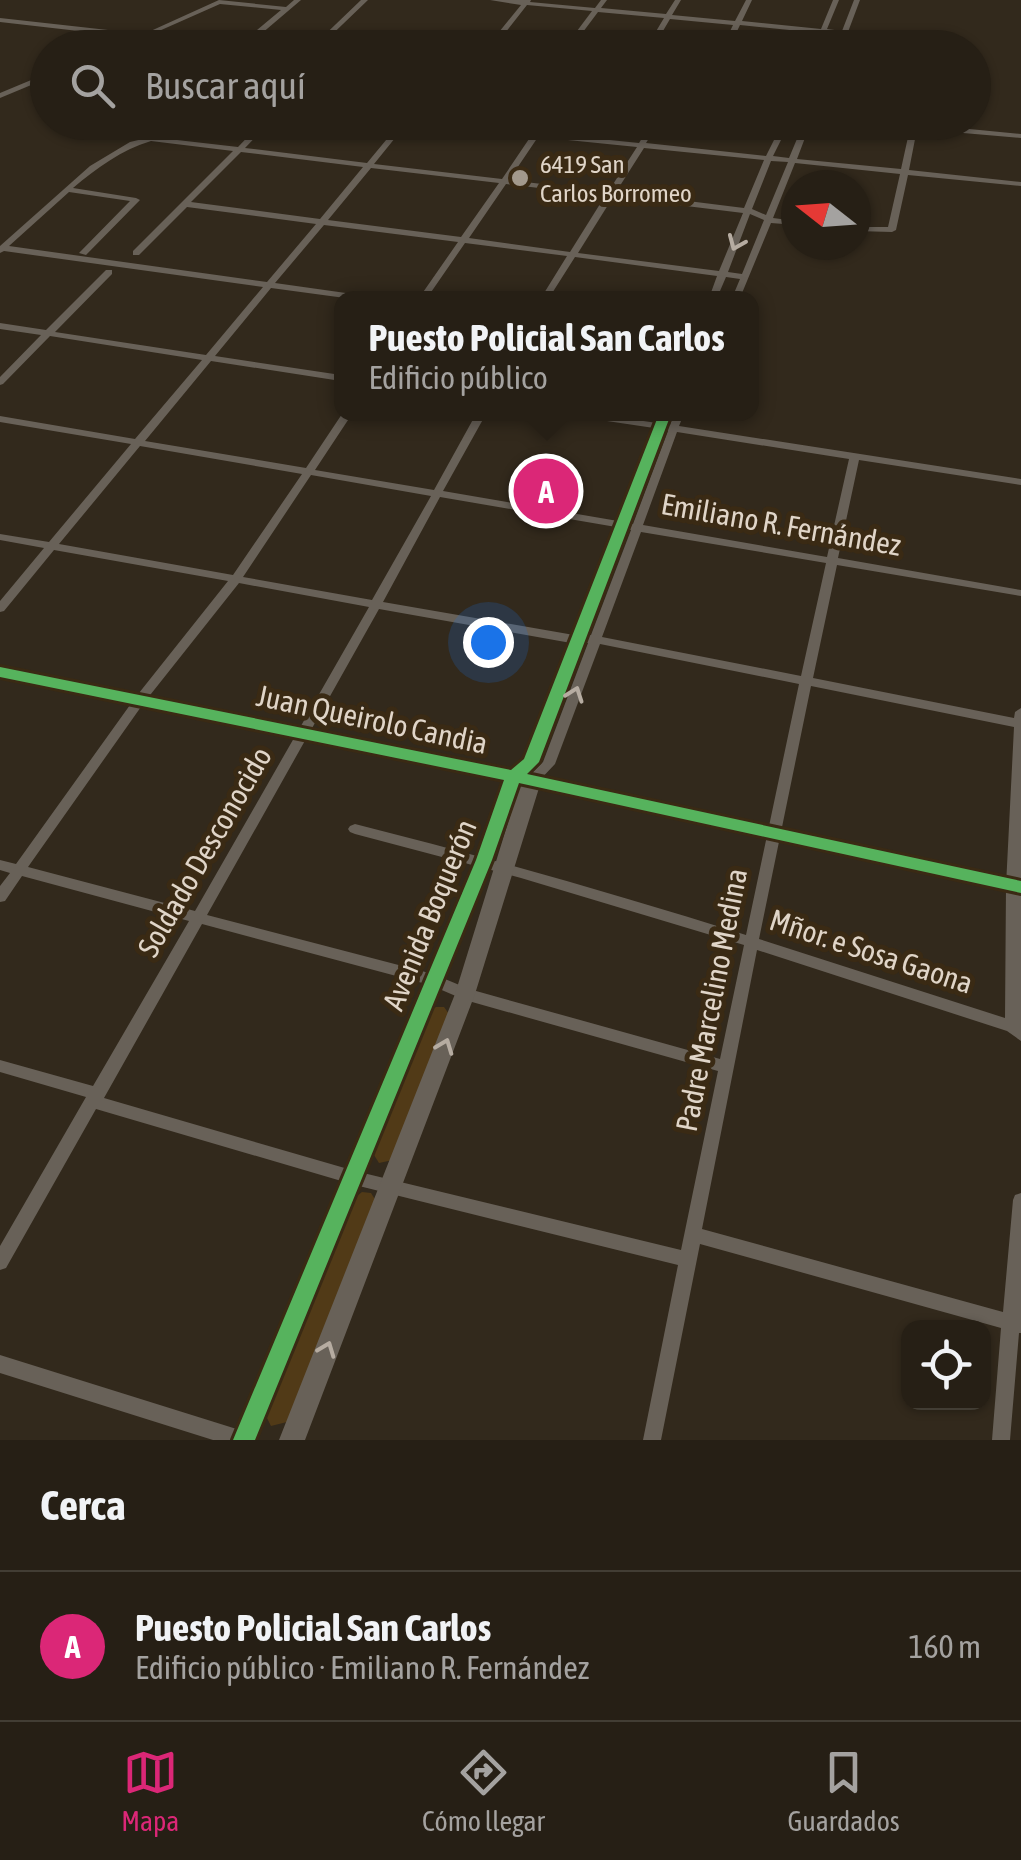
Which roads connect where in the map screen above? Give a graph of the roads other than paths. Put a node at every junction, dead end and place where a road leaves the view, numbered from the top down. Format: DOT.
graph roads {
  1 [pos="298,0"];
  2 [pos="364,0"];
  3 [pos="494,0"];
  4 [pos="604,0"];
  5 [pos="678,0"];
  6 [pos="750,0"];
  7 [pos="836,0"];
  8 [pos="857,0"];
  9 [pos="223,2"];
  10 [pos="527,2"];
  11 [pos="287,9"];
  12 [pos="596,10"];
  13 [pos="668,16"];
  14 [pos="737,22"];
  15 [pos="0,24"];
  16 [pos="46,30"];
  17 [pos="63,30"];
  18 [pos="157,30"];
  19 [pos="261,30"];
  20 [pos="333,30"];
  21 [pos="503,30"];
  22 [pos="582,30"];
  23 [pos="659,30"];
  24 [pos="733,30"];
  25 [pos="823,30"];
  26 [pos="845,30"];
  27 [pos="30,84"];
  28 [pos="0,96"];
  29 [pos="991,125"];
  30 [pos="1021,128"];
  31 [pos="991,133"];
  32 [pos="1021,136"];
  33 [pos="142,140"];
  34 [pos="155,140"];
  35 [pos="250,140"];
  36 [pos="391,140"];
  37 [pos="533,140"];
  38 [pos="571,140"];
  39 [pos="646,140"];
  40 [pos="778,140"];
  41 [pos="800,140"];
  42 [pos="910,140"];
  43 [pos="641,148"];
  44 [pos="241,149"];
  45 [pos="767,161"];
  46 [pos="790,163"];
  47 [pos="369,165"];
  48 [pos="902,173"];
  49 [pos="504,181"];
  50 [pos="1021,184"];
  51 [pos="67,189"];
  52 [pos="613,194"];
  53 [pos="185,204"];
  54 [pos="750,211"];
  55 [pos="770,220"];
  56 [pos="320,221"];
  57 [pos="781,221"];
  58 [pos="871,229"];
  59 [pos="463,241"];
  60 [pos="1,249"];
  61 [pos="136,252"];
  62 [pos="84,253"];
  63 [pos="570,254"];
  64 [pos="109,272"];
  65 [pos="723,274"];
  66 [pos="746,277"];
  67 [pos="266,285"];
  68 [pos="428,291"];
  69 [pos="549,291"];
  70 [pos="716,291"];
  71 [pos="739,291"];
  72 [pos="334,294"];
  73 [pos="0,326"];
  74 [pos="49,333"];
  75 [pos="208,357"];
  76 [pos="334,377"];
  77 [pos="0,382"];
  78 [pos="0,420"];
  79 [pos="342,421"];
  80 [pos="477,421"];
  81 [pos="666,422"];
  82 [pos="138,444"];
  83 [pos="856,455"];
  84 [pos="311,470"];
  85 [pos="1021,482"];
  86 [pos="438,492"];
  87 [pos="622,523"];
  88 [pos="638,526"];
  89 [pos="0,538"];
  90 [pos="53,547"];
  91 [pos="831,558"];
  92 [pos="236,579"];
  93 [pos="1021,592"];
  94 [pos="374,606"];
  95 [pos="0,608"];
  96 [pos="578,639"];
  97 [pos="595,640"];
  98 [pos="0,672"];
  99 [pos="806,681"];
  100 [pos="139,700"];
  101 [pos="1021,712"];
  102 [pos="1020,724"];
  103 [pos="304,734"];
  104 [pos="522,779"];
  105 [pos="355,829"];
  106 [pos="773,834"];
  107 [pos="494,863"];
  108 [pos="0,865"];
  109 [pos="19,870"];
  110 [pos="1017,886"];
  111 [pos="0,897"];
  112 [pos="199,916"];
  113 [pos="753,942"];
  114 [pos="433,980"];
  115 [pos="464,994"];
  116 [pos="1017,1031"];
  117 [pos="0,1066"];
  118 [pos="726,1066"];
  119 [pos="96,1098"];
  120 [pos="355,1178"];
  121 [pos="391,1186"];
  122 [pos="1021,1200"];
  123 [pos="694,1234"];
  124 [pos="687,1259"];
  125 [pos="0,1262"];
  126 [pos="1016,1324"];
  127 [pos="0,1364"];
  128 [pos="244,1440"];
  129 [pos="292,1440"];
  130 [pos="652,1440"];
  131 [pos="1001,1440"];
  1 -- 11 [label="street"];
  2 -- 20 [label="street"];
  3 -- 10 [label="street"];
  4 -- 12 [label="street"];
  5 -- 13 [label="street"];
  6 -- 14 [label="street"];
  7 -- 25 [label="street"];
  8 -- 26 [label="street"];
  9 -- 11 [label="street"];
  9 -- 18 [label="street"];
  10 -- 12 [label="street"];
  10 -- 21 [label="street"];
  11 -- 19 [label="street"];
  12 -- 13 [label="street"];
  12 -- 22 [label="street"];
  13 -- 14 [label="street"];
  13 -- 23 [label="street"];
  14 -- 24 [label="street"];
  14 -- 25 [label="street"];
  15 -- 16 [label="street"];
  15 -- 17 [label="street"];
  27 -- 28 [label="street"];
  29 -- 30 [label="street"];
  31 -- 32 [label="street"];
  33 -- 51 [label="street"];
  34 -- 44 [label="street"];
  35 -- 44 [label="street"];
  36 -- 47 [label="street"];
  37 -- 49 [label="street"];
  38 -- 43 [label="street"];
  39 -- 43 [label="street"];
  40 -- 45 [label="street"];
  41 -- 46 [label="street"];
  42 -- 48 [label="street"];
  43 -- 45 [label="street"];
  43 -- 52 [label="street"];
  44 -- 47 [label="street"];
  44 -- 53 [label="street"];
  45 -- 46 [label="street"];
  45 -- 54 [label="street"];
  46 -- 48 [label="street"];
  46 -- 55 [label="street"];
  47 -- 49 [label="street"];
  47 -- 56 [label="street"];
  48 -- 50 [label="street"];
  48 -- 58 [label="street"];
  49 -- 52 [label="street"];
  49 -- 59 [label="street"];
  51 -- 60 [label="street"];
  51 -- 62 [label="street"];
  52 -- 54 [label="street"];
  52 -- 63 [label="street"];
  53 -- 56 [label="street"];
  53 -- 61 [label="street"];
  54 -- 55 [label="street"];
  54 -- 65 [label="street, one-way"];
  55 -- 57 [label="street"];
  55 -- 66 [label="street"];
  56 -- 59 [label="street"];
  56 -- 67 [label="street"];
  59 -- 63 [label="street"];
  59 -- 68 [label="street"];
  60 -- 67 [label="street"];
  63 -- 65 [label="street"];
  63 -- 69 [label="street"];
  64 -- 74 [label="street"];
  65 -- 66 [label="street"];
  65 -- 70 [label="street"];
  66 -- 71 [label="street"];
  67 -- 72 [label="street"];
  67 -- 75 [label="street"];
  73 -- 74 [label="street"];
  74 -- 75 [label="street"];
  74 -- 77 [label="street"];
  75 -- 76 [label="street"];
  75 -- 82 [label="street"];
  78 -- 82 [label="street, Emiliano R. Fernández"];
  79 -- 84 [label="street"];
  80 -- 86 [label="street, Soldado Desconocido"];
  81 -- 83 [label="street"];
  81 -- 87 [label="street, Avenida Boquerón"];
  81 -- 88 [label="street, Avenida Boquerón"];
  82 -- 84 [label="street, Emiliano R. Fernández"];
  82 -- 90 [label="street"];
  83 -- 85 [label="street"];
  83 -- 91 [label="street, Padre Marcelino Medina"];
  84 -- 86 [label="street, Emiliano R. Fernández"];
  84 -- 92 [label="street"];
  86 -- 87 [label="street, Emiliano R. Fernández"];
  86 -- 94 [label="street, Soldado Desconocido"];
  87 -- 88 [label="street, Emiliano R. Fernández"];
  87 -- 96 [label="street, Avenida Boquerón"];
  88 -- 91 [label="street, Emiliano R. Fernández"];
  88 -- 97 [label="street, Avenida Boquerón"];
  89 -- 90 [label="street"];
  90 -- 92 [label="street"];
  90 -- 95 [label="street"];
  91 -- 93 [label="street, Emiliano R. Fernández"];
  91 -- 99 [label="street, Padre Marcelino Medina"];
  92 -- 94 [label="street"];
  92 -- 100 [label="street"];
  94 -- 96 [label="street"];
  94 -- 103 [label="street, Soldado Desconocido"];
  96 -- 97 [label="street"];
  96 -- 104 [label="street, Avenida Boquerón"];
  97 -- 99 [label="street"];
  104 -- 97 [label="street, Avenida Boquerón, one-way"];
  98 -- 100 [label="street, Juan Queirolo Candia"];
  99 -- 102 [label="street"];
  99 -- 106 [label="street, Padre Marcelino Medina"];
  100 -- 103 [label="street, Juan Queirolo Candia"];
  100 -- 109 [label="street"];
  101 -- 102 [label="street"];
  102 -- 110 [label="street"];
  103 -- 104 [label="street, Juan Queirolo Candia"];
  103 -- 112 [label="street, Soldado Desconocido"];
  104 -- 106 [label="street, Juan Queirolo Candia"];
  104 -- 107 [label="street, Avenida Boquerón"];
  105 -- 107 [label="street, Mñor. e Sosa Gaona"];
  106 -- 110 [label="street, Juan Queirolo Candia"];
  106 -- 113 [label="street, Padre Marcelino Medina"];
  107 -- 113 [label="street, Mñor. e Sosa Gaona"];
  107 -- 114 [label="street, Avenida Boquerón"];
  107 -- 115 [label="street, Avenida Boquerón"];
  108 -- 109 [label="street"];
  109 -- 111 [label="street"];
  109 -- 112 [label="street"];
  110 -- 116 [label="street"];
  112 -- 114 [label="street"];
  112 -- 119 [label="street, Soldado Desconocido"];
  113 -- 116 [label="street, Mñor. e Sosa Gaona"];
  113 -- 118 [label="street, Padre Marcelino Medina"];
  114 -- 115 [label="street"];
  114 -- 120 [label="street, Avenida Boquerón"];
  115 -- 118 [label="street"];
  121 -- 115 [label="street, Avenida Boquerón, one-way"];
  117 -- 119 [label="street"];
  118 -- 123 [label="street, Padre Marcelino Medina"];
  119 -- 120 [label="street"];
  119 -- 125 [label="street, Soldado Desconocido"];
  120 -- 121 [label="street"];
  120 -- 128 [label="street, Avenida Boquerón"];
  121 -- 124 [label="street"];
  129 -- 121 [label="street, Avenida Boquerón, one-way"];
  122 -- 126 [label="street"];
  123 -- 124 [label="street, Padre Marcelino Medina"];
  123 -- 126 [label="street"];
  124 -- 130 [label="street, Padre Marcelino Medina"];
  126 -- 131 [label="street"];
  127 -- 128 [label="street"];
}
